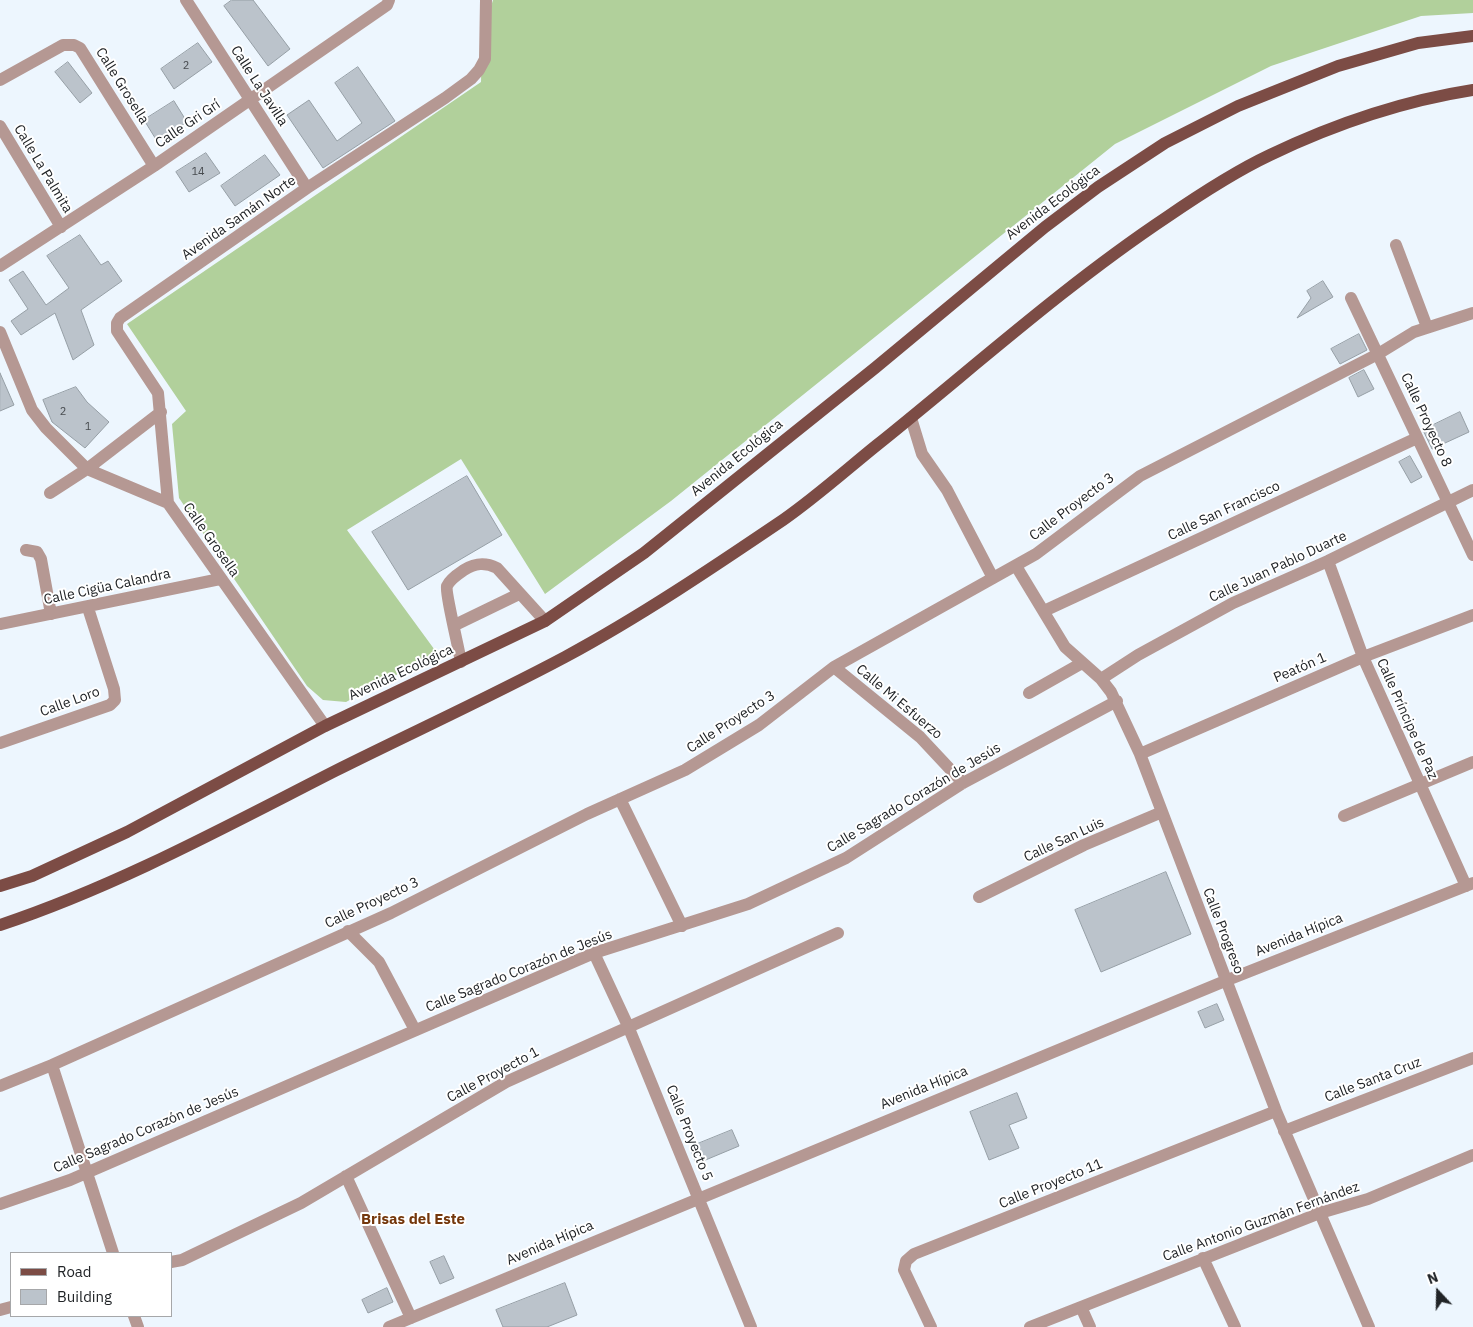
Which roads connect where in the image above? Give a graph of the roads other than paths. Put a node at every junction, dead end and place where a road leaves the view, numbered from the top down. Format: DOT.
graph roads {
  1 [pos="389,0"];
  2 [pos="486,0"];
  3 [pos="193,2"];
  4 [pos="1473,36"];
  5 [pos="0,80"];
  6 [pos="1473,90"];
  7 [pos="249,100"];
  8 [pos="0,126"];
  9 [pos="154,166"];
  10 [pos="307,188"];
  11 [pos="61,227"];
  12 [pos="1396,245"];
  13 [pos="0,266"];
  14 [pos="1351,298"];
  15 [pos="1473,313"];
  16 [pos="1427,327"];
  17 [pos="0,332"];
  18 [pos="1378,354"];
  19 [pos="161,412"];
  20 [pos="911,418"];
  21 [pos="1417,438"];
  22 [pos="87,469"];
  23 [pos="1473,490"];
  24 [pos="50,493"];
  25 [pos="168,503"];
  26 [pos="1448,503"];
  27 [pos="26,550"];
  28 [pos="1473,555"];
  29 [pos="1328,561"];
  30 [pos="1016,566"];
  31 [pos="993,578"];
  32 [pos="220,579"];
  33 [pos="519,594"];
  34 [pos="88,608"];
  35 [pos="1044,611"];
  36 [pos="52,614"];
  37 [pos="1473,615"];
  38 [pos="545,621"];
  39 [pos="0,624"];
  40 [pos="455,625"];
  41 [pos="1363,657"];
  42 [pos="461,662"];
  43 [pos="1082,663"];
  44 [pos="834,667"];
  45 [pos="1101,679"];
  46 [pos="1029,693"];
  47 [pos="1117,701"];
  48 [pos="325,726"];
  49 [pos="0,743"];
  50 [pos="1140,754"];
  51 [pos="1473,762"];
  52 [pos="963,783"];
  53 [pos="1420,785"];
  54 [pos="620,799"];
  55 [pos="1162,812"];
  56 [pos="1344,816"];
  57 [pos="1470,884"];
  58 [pos="0,886"];
  59 [pos="979,897"];
  60 [pos="0,925"];
  61 [pos="682,926"];
  62 [pos="348,931"];
  63 [pos="838,933"];
  64 [pos="594,953"];
  65 [pos="1225,981"];
  66 [pos="628,1026"];
  67 [pos="415,1030"];
  68 [pos="1472,1060"];
  69 [pos="52,1065"];
  70 [pos="0,1086"];
  71 [pos="1276,1111"];
  72 [pos="1284,1131"];
  73 [pos="1473,1155"];
  74 [pos="86,1171"];
  75 [pos="346,1176"];
  76 [pos="699,1197"];
  77 [pos="0,1204"];
  78 [pos="1320,1213"];
  79 [pos="113,1252"];
  80 [pos="1203,1258"];
  81 [pos="172,1262"];
  82 [pos="1081,1307"];
  83 [pos="411,1318"];
  84 [pos="1367,1326"];
  85 [pos="389,1327"];
  86 [pos="751,1327"];
  87 [pos="931,1327"];
  88 [pos="1030,1327"];
  89 [pos="1090,1327"];
  90 [pos="1235,1327"];
  1 -- 7 [label="street, Calle Gri Grí"];
  2 -- 10 [label="street, Avenida Samán Norte"];
  3 -- 7 [label="street, Calle La Javilla"];
  4 -- 38 [label="main road, Avenida Ecológica"];
  5 -- 9 [label="street, Calle Grosella"];
  6 -- 20 [label="main road"];
  7 -- 9 [label="street, Calle Gri Grí"];
  7 -- 10 [label="street, Calle La Javilla"];
  8 -- 11 [label="street, Calle La Palmita"];
  9 -- 11 [label="street, Calle Gri Grí"];
  10 -- 19 [label="street, Avenida Samán Norte"];
  11 -- 13 [label="street, Calle Gri Grí"];
  12 -- 16 [label="street"];
  14 -- 18 [label="street, Calle Proyecto 8"];
  15 -- 16 [label="street, Calle Proyecto 3"];
  16 -- 18 [label="street, Calle Proyecto 3"];
  17 -- 22 [label="street, Calle Grosella"];
  18 -- 21 [label="street, Calle Proyecto 8"];
  18 -- 30 [label="street, Calle Proyecto 3"];
  19 -- 22 [label="street"];
  19 -- 25 [label="street, Avenida Samán Norte"];
  20 -- 31 [label="street"];
  20 -- 60 [label="main road"];
  21 -- 26 [label="street, Calle Proyecto 8"];
  21 -- 35 [label="street, Calle San Francisco"];
  22 -- 24 [label="street"];
  22 -- 25 [label="street, Calle Grosella"];
  23 -- 26 [label="street, Calle Juan Pablo Duarte"];
  25 -- 32 [label="street, Calle Grosella"];
  26 -- 28 [label="street, Calle Proyecto 8"];
  26 -- 29 [label="street, Calle Juan Pablo Duarte"];
  27 -- 36 [label="street"];
  29 -- 41 [label="street, Calle Príncipe de Paz"];
  29 -- 45 [label="street, Calle Juan Pablo Duarte"];
  30 -- 31 [label="street, Calle Proyecto 3"];
  30 -- 35 [label="street, Calle Progreso"];
  31 -- 44 [label="street, Calle Proyecto 3"];
  32 -- 34 [label="street, Calle Cigüa Calandra"];
  32 -- 48 [label="street, Calle Grosella"];
  33 -- 38 [label="street"];
  33 -- 40 [label="street"];
  33 -- 40 [label="street"];
  34 -- 36 [label="street, Calle Cigüa Calandra"];
  34 -- 49 [label="street, Calle Loro"];
  35 -- 43 [label="street, Calle Progreso"];
  36 -- 39 [label="street, Calle Cigüa Calandra"];
  37 -- 41 [label="street, Peatón 1"];
  38 -- 42 [label="main road, Avenida Ecológica"];
  40 -- 42 [label="street"];
  41 -- 50 [label="street, Peatón 1"];
  41 -- 53 [label="street, Calle Príncipe de Paz"];
  42 -- 48 [label="main road, Avenida Ecológica"];
  43 -- 45 [label="street, Calle Progreso"];
  43 -- 46 [label="street"];
  44 -- 52 [label="street, Calle Mi Esfuerzo"];
  44 -- 54 [label="street, Calle Proyecto 3"];
  45 -- 47 [label="street, Calle Progreso"];
  47 -- 50 [label="street, Calle Progreso"];
  47 -- 52 [label="street, Calle Sagrado Corazón de Jesús"];
  48 -- 58 [label="main road, Avenida Ecológica"];
  50 -- 55 [label="street, Calle Progreso"];
  51 -- 53 [label="street"];
  52 -- 61 [label="street, Calle Sagrado Corazón de Jesús"];
  53 -- 56 [label="street"];
  53 -- 57 [label="street, Calle Príncipe de Paz"];
  54 -- 61 [label="street"];
  54 -- 62 [label="street, Calle Proyecto 3"];
  55 -- 59 [label="street, Calle San Luis"];
  55 -- 65 [label="street, Calle Progreso"];
  57 -- 65 [label="street, Avenida Hípica"];
  61 -- 64 [label="street, Calle Sagrado Corazón de Jesús"];
  62 -- 67 [label="street"];
  62 -- 69 [label="street, Calle Proyecto 3"];
  63 -- 66 [label="street, Calle Proyecto 1"];
  64 -- 66 [label="street, Calle Proyecto 5"];
  64 -- 67 [label="street, Calle Sagrado Corazón de Jesús"];
  65 -- 71 [label="street, Calle Progreso"];
  65 -- 76 [label="street, Avenida Hípica"];
  66 -- 75 [label="street, Calle Proyecto 1"];
  66 -- 76 [label="street, Calle Proyecto 5"];
  67 -- 74 [label="street, Calle Sagrado Corazón de Jesús"];
  68 -- 72 [label="street, Calle Santa Cruz"];
  69 -- 70 [label="street, Calle Proyecto 3"];
  69 -- 74 [label="street"];
  71 -- 72 [label="street, Calle Progreso"];
  71 -- 87 [label="street, Calle Proyecto 11"];
  72 -- 78 [label="street, Calle Progreso"];
  73 -- 78 [label="street, Calle Antonio Guzmán Fernández"];
  74 -- 77 [label="street, Calle Sagrado Corazón de Jesús"];
  74 -- 79 [label="street"];
  75 -- 81 [label="street, Calle Proyecto 1"];
  75 -- 83 [label="street"];
  76 -- 83 [label="street, Avenida Hípica"];
  76 -- 86 [label="street, Calle Proyecto 5"];
  78 -- 80 [label="street, Calle Antonio Guzmán Fernández"];
  78 -- 84 [label="street, Calle Progreso"];
  80 -- 82 [label="street, Calle Antonio Guzmán Fernández"];
  80 -- 90 [label="street"];
  82 -- 88 [label="street, Calle Antonio Guzmán Fernández"];
  82 -- 89 [label="street"];
  83 -- 85 [label="street, Avenida Hípica"];
}
